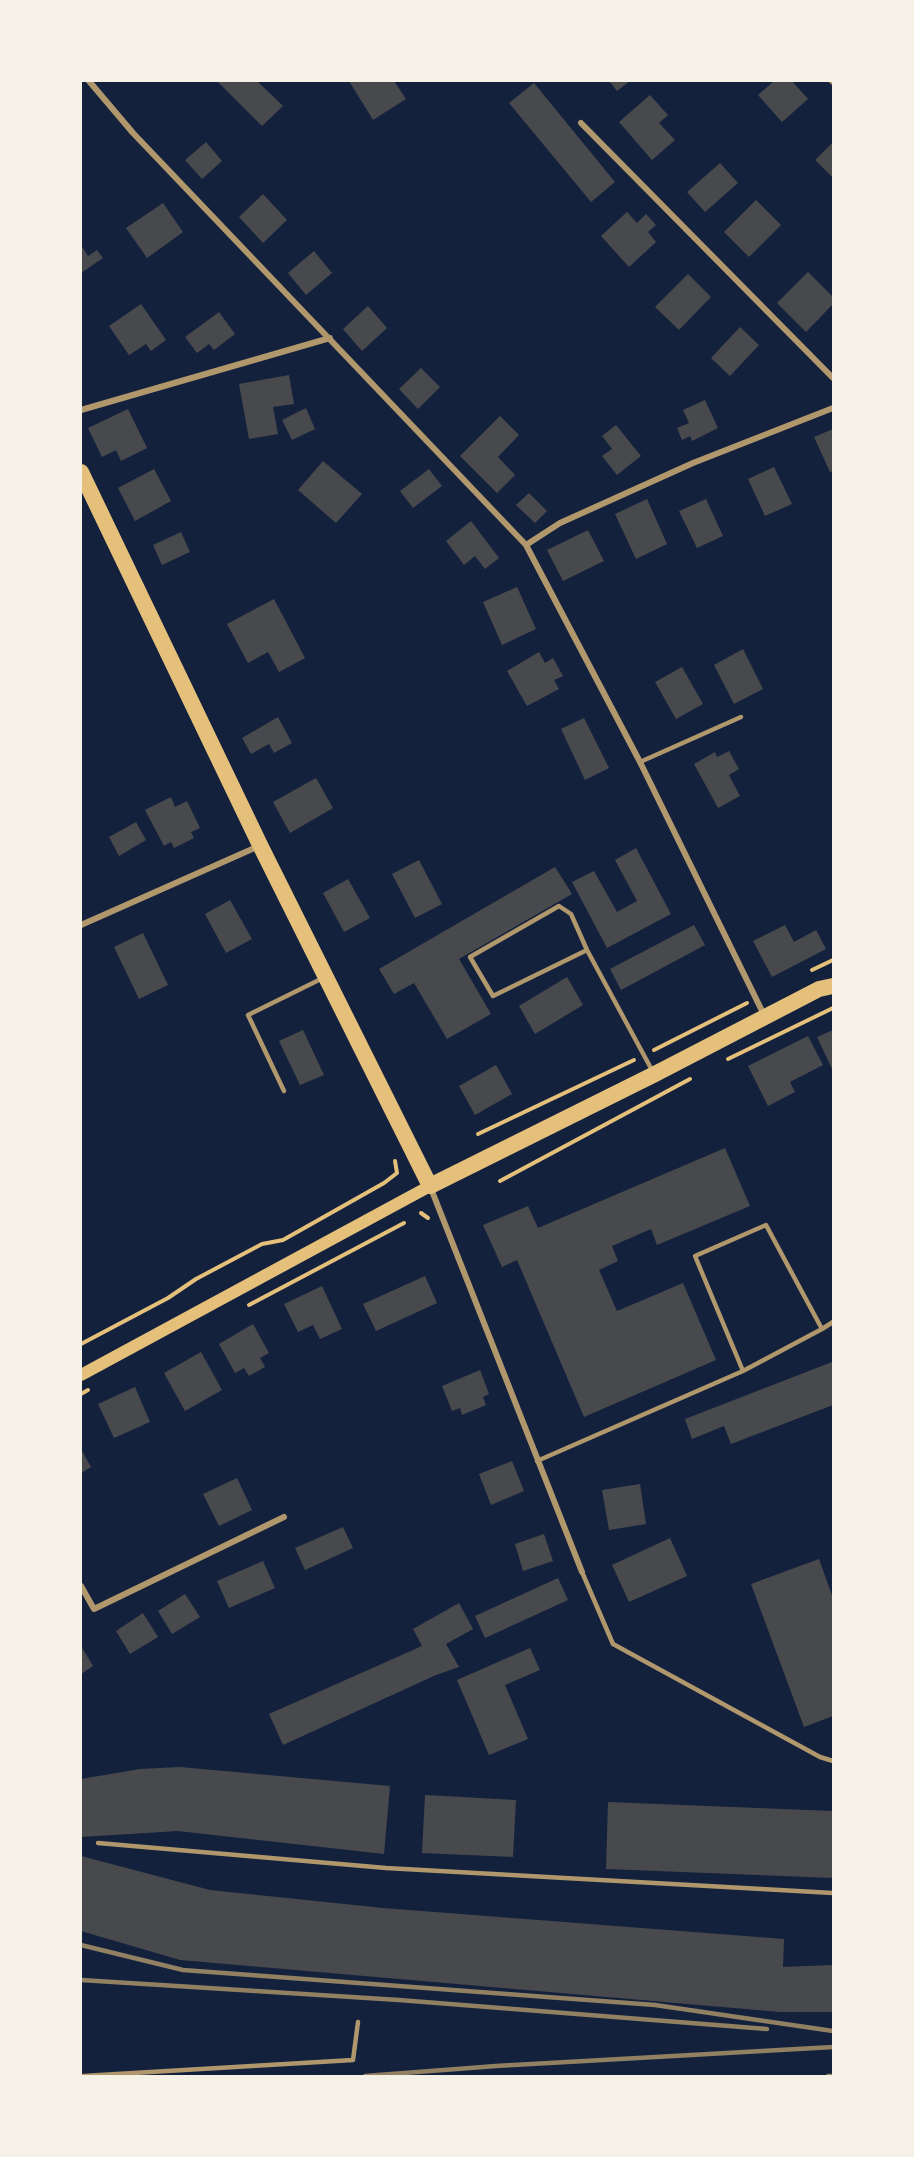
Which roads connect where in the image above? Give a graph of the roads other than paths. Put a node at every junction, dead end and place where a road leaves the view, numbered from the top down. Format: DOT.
graph roads {
  1 [pos="89,81"];
  2 [pos="581,123"];
  3 [pos="330,338"];
  4 [pos="833,378"];
  5 [pos="833,408"];
  6 [pos="81,410"];
  7 [pos="81,472"];
  8 [pos="526,545"];
  9 [pos="741,717"];
  10 [pos="640,762"];
  11 [pos="260,845"];
  12 [pos="81,925"];
  13 [pos="587,950"];
  14 [pos="326,977"];
  15 [pos="828,986"];
  16 [pos="765,1017"];
  17 [pos="655,1074"];
  18 [pos="284,1091"];
  19 [pos="430,1186"];
  20 [pos="833,1322"];
  21 [pos="822,1329"];
  22 [pos="743,1371"];
  23 [pos="81,1375"];
  24 [pos="537,1461"];
  25 [pos="284,1517"];
  26 [pos="582,1572"];
  27 [pos="81,1586"];
  28 [pos="833,1761"];
  29 [pos="98,1843"];
  30 [pos="833,1893"];
  31 [pos="358,2022"];
  32 [pos="83,2076"];
  1 -- 3 [label="street"];
  2 -- 4 [label="street"];
  3 -- 6 [label="street"];
  3 -- 8 [label="street"];
  5 -- 8 [label="street"];
  7 -- 11 [label="highway"];
  8 -- 10 [label="street"];
  9 -- 10 [label="lane"];
  10 -- 16 [label="street"];
  11 -- 12 [label="street"];
  11 -- 14 [label="highway"];
  13 -- 13 [label="lane"];
  13 -- 17 [label="lane"];
  14 -- 18 [label="lane"];
  14 -- 19 [label="highway"];
  15 -- 16 [label="highway"];
  16 -- 17 [label="highway"];
  17 -- 19 [label="highway"];
  19 -- 23 [label="main road"];
  19 -- 24 [label="street"];
  20 -- 21 [label="lane"];
  21 -- 22 [label="lane"];
  21 -- 22 [label="lane"];
  22 -- 24 [label="lane"];
  24 -- 26 [label="street"];
  25 -- 27 [label="street"];
  26 -- 28 [label="lane"];
  29 -- 30 [label="lane"];
  31 -- 32 [label="lane"];
}
